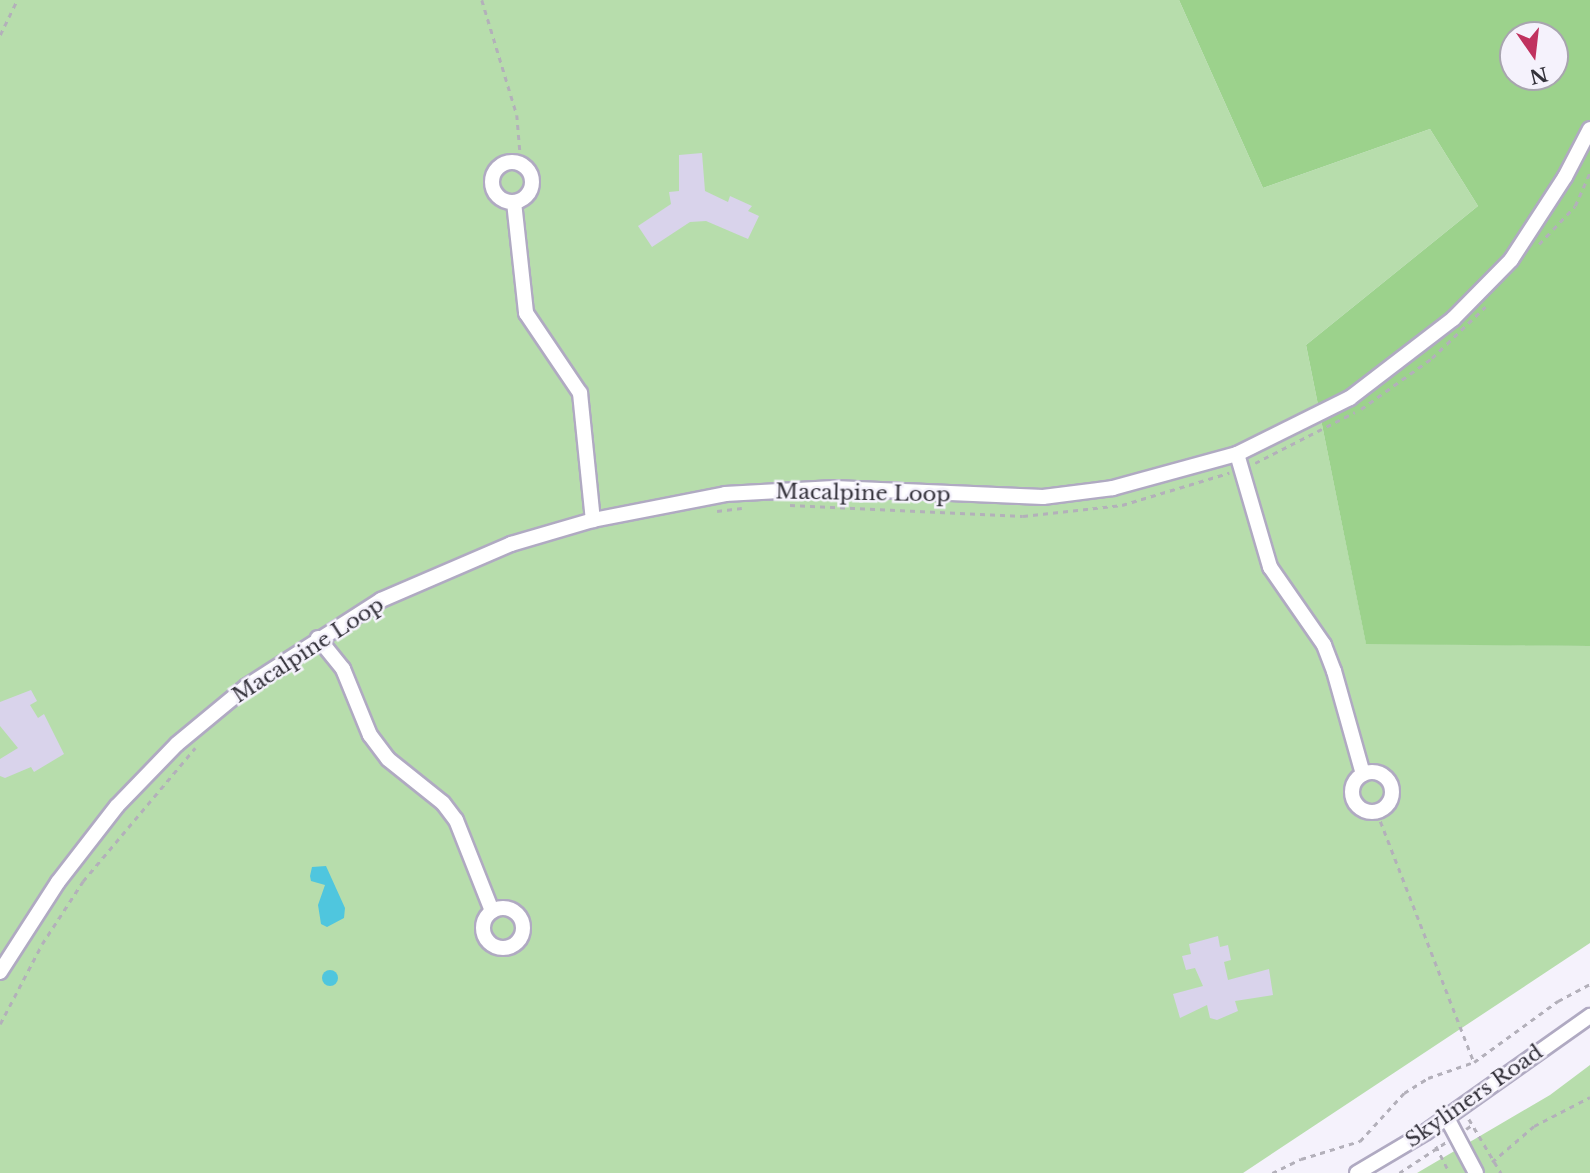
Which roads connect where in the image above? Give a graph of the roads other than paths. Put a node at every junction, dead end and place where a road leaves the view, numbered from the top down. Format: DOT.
graph roads {
  1 [pos="1590,129"];
  2 [pos="514,202"];
  3 [pos="1237,454"];
  4 [pos="593,520"];
  5 [pos="318,638"];
  6 [pos="1363,774"];
  7 [pos="492,911"];
  8 [pos="0,972"];
  9 [pos="1590,1016"];
  10 [pos="1447,1118"];
  11 [pos="1357,1173"];
  12 [pos="1476,1173"];
  1 -- 3 [label="street, Macalpine Loop"];
  2 -- 2 [label="street"];
  2 -- 4 [label="street"];
  3 -- 4 [label="street, Macalpine Loop"];
  3 -- 6 [label="street"];
  4 -- 5 [label="street, Macalpine Loop"];
  5 -- 7 [label="street"];
  5 -- 8 [label="street, Macalpine Loop"];
  6 -- 6 [label="street"];
  9 -- 10 [label="street, Skyliners Road"];
  10 -- 11 [label="street, Skyliners Road"];
  10 -- 12 [label="street"];
}
